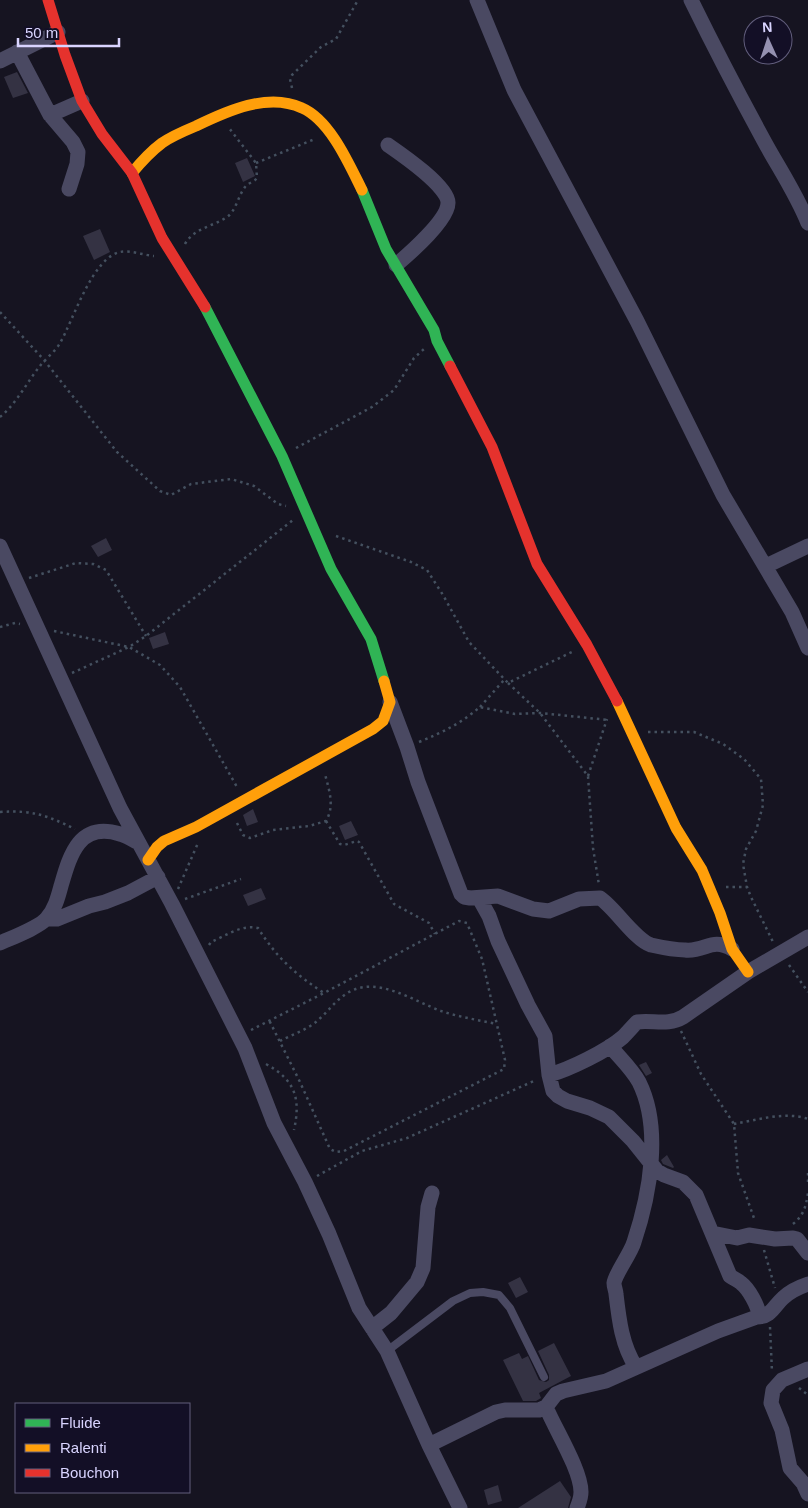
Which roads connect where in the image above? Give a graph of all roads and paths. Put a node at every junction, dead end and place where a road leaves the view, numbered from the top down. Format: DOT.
graph roads {
  1 [pos="358,0"];
  2 [pos="477,0"];
  3 [pos="691,0"];
  4 [pos="52,2"];
  5 [pos="58,32"];
  6 [pos="18,52"];
  7 [pos="0,61"];
  8 [pos="82,100"];
  9 [pos="295,104"];
  10 [pos="50,115"];
  11 [pos="218,116"];
  12 [pos="329,134"];
  13 [pos="388,144"];
  14 [pos="256,163"];
  15 [pos="132,173"];
  16 [pos="68,189"];
  17 [pos="808,223"];
  18 [pos="175,257"];
  19 [pos="396,265"];
  20 [pos="0,312"];
  21 [pos="437,341"];
  22 [pos="44,360"];
  23 [pos="0,417"];
  24 [pos="282,456"];
  25 [pos="305,510"];
  26 [pos="312,527"];
  27 [pos="0,546"];
  28 [pos="808,546"];
  29 [pos="766,566"];
  30 [pos="0,582"];
  31 [pos="16,582"];
  32 [pos="0,627"];
  33 [pos="36,628"];
  34 [pos="146,636"];
  35 [pos="587,645"];
  36 [pos="129,647"];
  37 [pos="808,648"];
  38 [pos="60,678"];
  39 [pos="504,680"];
  40 [pos="508,683"];
  41 [pos="390,702"];
  42 [pos="480,707"];
  43 [pos="540,713"];
  44 [pos="607,719"];
  45 [pos="380,724"];
  46 [pos="401,728"];
  47 [pos="630,731"];
  48 [pos="407,746"];
  49 [pos="322,758"];
  50 [pos="588,776"];
  51 [pos="244,799"];
  52 [pos="229,809"];
  53 [pos="0,812"];
  54 [pos="208,820"];
  55 [pos="326,821"];
  56 [pos="86,835"];
  57 [pos="137,842"];
  58 [pos="148,860"];
  59 [pos="158,877"];
  60 [pos="241,879"];
  61 [pos="479,898"];
  62 [pos="600,898"];
  63 [pos="172,904"];
  64 [pos="46,919"];
  65 [pos="435,934"];
  66 [pos="808,937"];
  67 [pos="0,944"];
  68 [pos="732,949"];
  69 [pos="780,953"];
  70 [pos="199,959"];
  71 [pos="748,972"];
  72 [pos="808,992"];
  73 [pos="324,993"];
  74 [pos="269,1020"];
  75 [pos="676,1021"];
  76 [pos="497,1024"];
  77 [pos="280,1041"];
  78 [pos="242,1042"];
  79 [pos="610,1046"];
  80 [pos="549,1075"];
  81 [pos="808,1119"];
  82 [pos="734,1124"];
  83 [pos="287,1148"];
  84 [pos="651,1163"];
  85 [pos="808,1173"];
  86 [pos="305,1182"];
  87 [pos="808,1186"];
  88 [pos="808,1192"];
  89 [pos="432,1193"];
  90 [pos="712,1234"];
  91 [pos="759,1236"];
  92 [pos="790,1237"];
  93 [pos="737,1238"];
  94 [pos="719,1250"];
  95 [pos="808,1253"];
  96 [pos="808,1284"];
  97 [pos="758,1317"];
  98 [pos="372,1328"];
  99 [pos="387,1351"];
  100 [pos="636,1367"];
  101 [pos="808,1369"];
  102 [pos="544,1377"];
  103 [pos="546,1407"];
  104 [pos="429,1445"];
  105 [pos="808,1494"];
  106 [pos="460,1508"];
  107 [pos="577,1508"];
  1 -- 9 [label="path"];
  2 -- 29 [label="street"];
  3 -- 17 [label="street"];
  4 -- 5 [label="street"];
  5 -- 6 [label="street"];
  5 -- 8 [label="street"];
  6 -- 7 [label="street"];
  6 -- 10 [label="street"];
  8 -- 10 [label="street"];
  8 -- 15 [label="street"];
  9 -- 11 [label="street"];
  9 -- 12 [label="street"];
  10 -- 16 [label="street"];
  11 -- 14 [label="path"];
  11 -- 15 [label="street"];
  12 -- 14 [label="path"];
  12 -- 19 [label="street"];
  13 -- 19 [label="street"];
  14 -- 18 [label="path"];
  15 -- 18 [label="street"];
  18 -- 22 [label="path"];
  18 -- 24 [label="street"];
  19 -- 21 [label="street"];
  20 -- 22 [label="path"];
  21 -- 24 [label="path"];
  21 -- 35 [label="street"];
  22 -- 23 [label="path"];
  22 -- 25 [label="path"];
  24 -- 25 [label="street"];
  25 -- 26 [label="street"];
  25 -- 34 [label="path"];
  26 -- 39 [label="path"];
  26 -- 41 [label="street"];
  27 -- 31 [label="street"];
  28 -- 29 [label="street"];
  29 -- 37 [label="street"];
  30 -- 31 [label="street"];
  31 -- 33 [label="street"];
  31 -- 34 [label="path"];
  32 -- 33 [label="path"];
  33 -- 36 [label="path"];
  33 -- 38 [label="street"];
  34 -- 36 [label="path"];
  35 -- 40 [label="path"];
  35 -- 47 [label="street"];
  36 -- 38 [label="path"];
  36 -- 51 [label="path"];
  38 -- 57 [label="street"];
  39 -- 40 [label="path"];
  39 -- 42 [label="path"];
  40 -- 43 [label="path"];
  41 -- 45 [label="street"];
  41 -- 46 [label="street"];
  42 -- 43 [label="path"];
  42 -- 48 [label="path"];
  43 -- 44 [label="path"];
  43 -- 50 [label="path"];
  44 -- 47 [label="path"];
  44 -- 50 [label="path"];
  45 -- 46 [label="street"];
  45 -- 49 [label="street"];
  46 -- 48 [label="street"];
  47 -- 68 [label="street"];
  47 -- 69 [label="path"];
  48 -- 61 [label="street"];
  49 -- 51 [label="street"];
  49 -- 55 [label="path"];
  50 -- 62 [label="path"];
  51 -- 52 [label="street"];
  52 -- 54 [label="street"];
  52 -- 55 [label="path"];
  53 -- 56 [label="path"];
  54 -- 58 [label="street"];
  54 -- 63 [label="path"];
  55 -- 65 [label="path"];
  56 -- 57 [label="street"];
  56 -- 64 [label="street"];
  57 -- 58 [label="street"];
  58 -- 59 [label="street"];
  59 -- 63 [label="street"];
  59 -- 64 [label="street"];
  60 -- 63 [label="path"];
  61 -- 62 [label="street"];
  61 -- 80 [label="street"];
  62 -- 68 [label="street"];
  63 -- 70 [label="street"];
  64 -- 67 [label="street"];
  65 -- 73 [label="path"];
  65 -- 76 [label="path"];
  66 -- 69 [label="street"];
  68 -- 71 [label="street"];
  69 -- 71 [label="street"];
  69 -- 72 [label="path"];
  70 -- 73 [label="path"];
  70 -- 78 [label="street"];
  71 -- 75 [label="street"];
  73 -- 74 [label="path"];
  74 -- 77 [label="path"];
  74 -- 78 [label="path"];
  75 -- 79 [label="street"];
  75 -- 82 [label="path"];
  76 -- 77 [label="path"];
  76 -- 77 [label="path"];
  78 -- 83 [label="street"];
  78 -- 83 [label="path"];
  79 -- 80 [label="street"];
  79 -- 84 [label="street"];
  80 -- 84 [label="street"];
  80 -- 86 [label="path"];
  81 -- 82 [label="path"];
  82 -- 91 [label="path"];
  83 -- 86 [label="street"];
  84 -- 90 [label="street"];
  84 -- 100 [label="street"];
  85 -- 87 [label="path"];
  86 -- 98 [label="street"];
  88 -- 92 [label="path"];
  89 -- 98 [label="street"];
  90 -- 93 [label="street"];
  90 -- 94 [label="street"];
  91 -- 92 [label="street"];
  91 -- 93 [label="street"];
  92 -- 95 [label="street"];
  93 -- 94 [label="street"];
  94 -- 97 [label="street"];
  96 -- 97 [label="street"];
  97 -- 100 [label="street"];
  98 -- 99 [label="street"];
  99 -- 102 [label="lane"];
  99 -- 104 [label="street"];
  100 -- 103 [label="street"];
  101 -- 105 [label="street"];
  103 -- 104 [label="street"];
  103 -- 107 [label="street"];
  104 -- 106 [label="street"];
}
